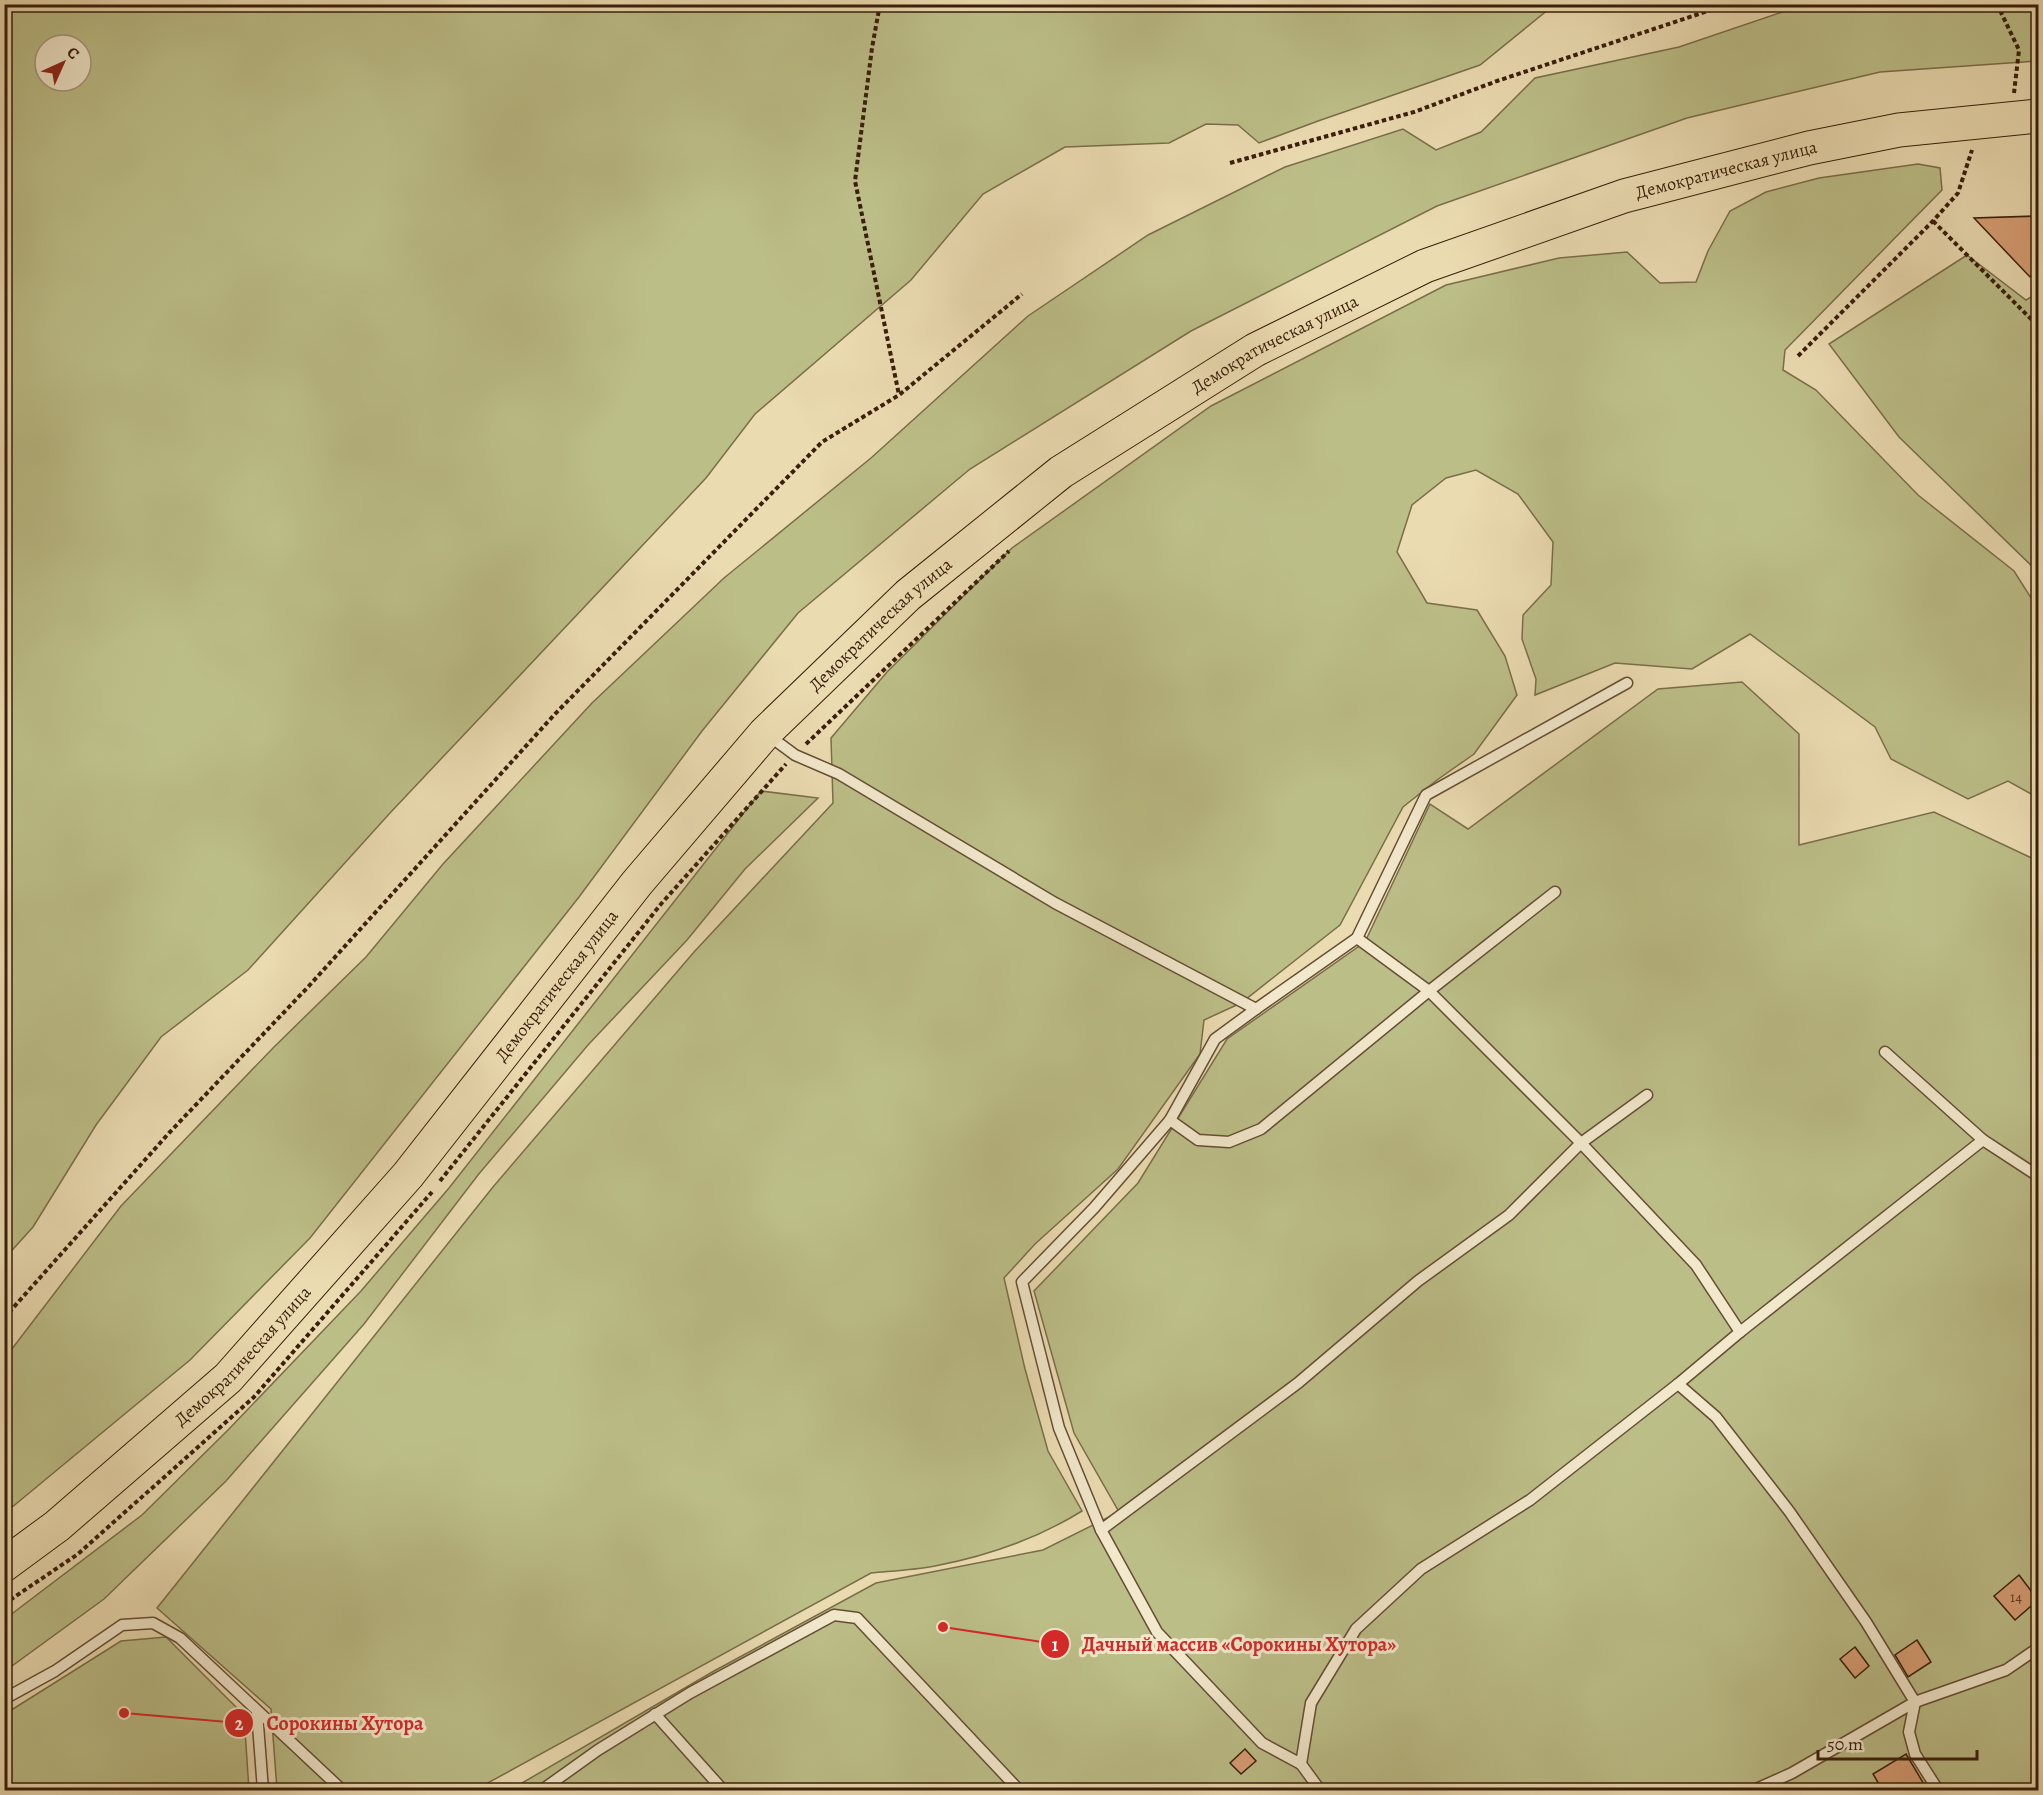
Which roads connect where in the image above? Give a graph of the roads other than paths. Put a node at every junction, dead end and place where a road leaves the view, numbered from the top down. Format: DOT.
graph roads {
  1 [pos="2025,117"];
  2 [pos="1627,683"];
  3 [pos="765,733"];
  4 [pos="1555,892"];
  5 [pos="1357,938"];
  6 [pos="1429,991"];
  7 [pos="1256,1009"];
  8 [pos="1885,1052"];
  9 [pos="1647,1095"];
  10 [pos="1170,1120"];
  11 [pos="1983,1140"];
  12 [pos="1581,1143"];
  13 [pos="2038,1176"];
  14 [pos="1740,1332"];
  15 [pos="1678,1384"];
  16 [pos="1101,1530"];
  17 [pos="4,1565"];
  18 [pos="2038,1648"];
  19 [pos="4,1699"];
  20 [pos="1915,1702"];
  21 [pos="257,1712"];
  22 [pos="655,1714"];
  23 [pos="1301,1764"];
  24 [pos="263,1791"];
  25 [pos="342,1791"];
  26 [pos="542,1791"];
  27 [pos="723,1791"];
  28 [pos="1019,1791"];
  29 [pos="1320,1791"];
  30 [pos="1754,1791"];
  31 [pos="1938,1791"];
  1 -- 3 [label="main road, Демократическая улица"];
  2 -- 5 [label="lane"];
  3 -- 7 [label="lane"];
  3 -- 17 [label="main road, Демократическая улица"];
  4 -- 6 [label="lane"];
  5 -- 6 [label="lane"];
  5 -- 7 [label="lane"];
  6 -- 10 [label="lane"];
  6 -- 12 [label="lane"];
  7 -- 10 [label="lane"];
  8 -- 11 [label="lane"];
  9 -- 12 [label="lane"];
  10 -- 16 [label="lane"];
  11 -- 13 [label="lane"];
  11 -- 14 [label="lane"];
  12 -- 14 [label="lane"];
  12 -- 16 [label="lane"];
  14 -- 15 [label="lane"];
  15 -- 20 [label="lane"];
  15 -- 23 [label="lane"];
  16 -- 23 [label="lane"];
  18 -- 20 [label="lane"];
  19 -- 21 [label="lane"];
  20 -- 30 [label="lane"];
  20 -- 31 [label="lane"];
  21 -- 24 [label="lane"];
  21 -- 25 [label="lane"];
  22 -- 26 [label="lane"];
  22 -- 27 [label="lane"];
  22 -- 28 [label="lane"];
  23 -- 29 [label="lane"];
}
